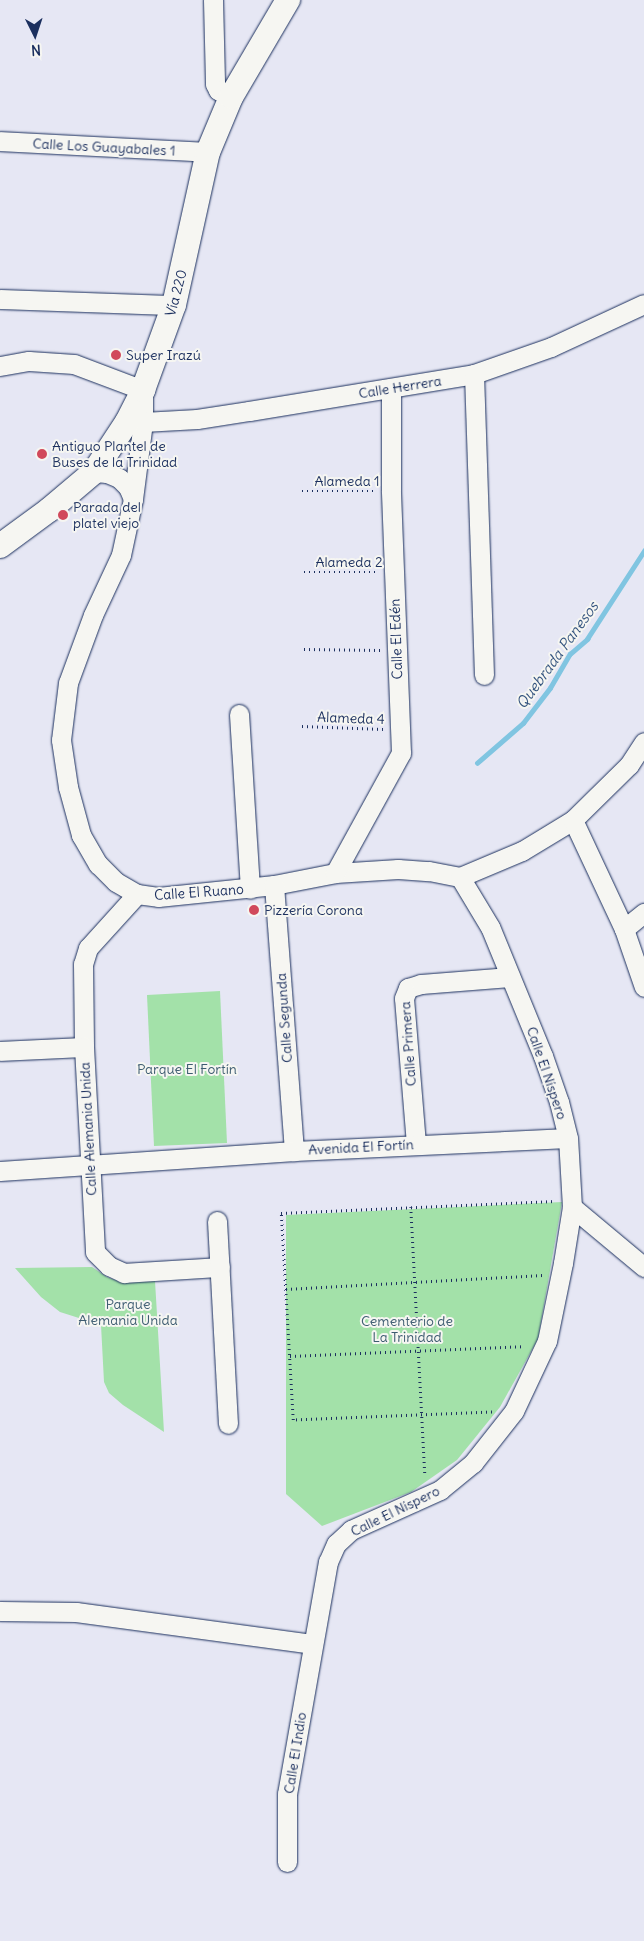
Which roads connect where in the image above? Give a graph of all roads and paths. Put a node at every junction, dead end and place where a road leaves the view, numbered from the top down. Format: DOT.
graph roads {
  1 [pos="213,0"];
  2 [pos="288,0"];
  3 [pos="231,97"];
  4 [pos="0,141"];
  5 [pos="208,152"];
  6 [pos="0,299"];
  7 [pos="644,304"];
  8 [pos="174,305"];
  9 [pos="0,366"];
  10 [pos="474,374"];
  11 [pos="391,388"];
  12 [pos="144,390"];
  13 [pos="143,422"];
  14 [pos="94,472"];
  15 [pos="391,490"];
  16 [pos="302,491"];
  17 [pos="133,499"];
  18 [pos="0,546"];
  19 [pos="304,572"];
  20 [pos="394,572"];
  21 [pos="304,649"];
  22 [pos="397,650"];
  23 [pos="484,675"];
  24 [pos="239,714"];
  25 [pos="302,726"];
  26 [pos="400,730"];
  27 [pos="644,742"];
  28 [pos="573,820"];
  29 [pos="335,873"];
  30 [pos="460,877"];
  31 [pos="274,885"];
  32 [pos="250,889"];
  33 [pos="137,894"];
  34 [pos="644,913"];
  35 [pos="624,929"];
  36 [pos="510,977"];
  37 [pos="644,987"];
  38 [pos="84,1047"];
  39 [pos="0,1051"];
  40 [pos="568,1138"];
  41 [pos="416,1144"];
  42 [pos="294,1151"];
  43 [pos="89,1167"];
  44 [pos="0,1172"];
  45 [pos="572,1204"];
  46 [pos="411,1207"];
  47 [pos="217,1221"];
  48 [pos="220,1267"];
  49 [pos="644,1267"];
  50 [pos="547,1275"];
  51 [pos="415,1282"];
  52 [pos="286,1288"];
  53 [pos="529,1346"];
  54 [pos="419,1351"];
  55 [pos="290,1356"];
  56 [pos="514,1411"];
  57 [pos="423,1415"];
  58 [pos="228,1424"];
  59 [pos="425,1476"];
  60 [pos="0,1612"];
  61 [pos="312,1644"];
  62 [pos="288,1862"];
  1 -- 3 [label="street"];
  2 -- 3 [label="main road, Vía 220"];
  3 -- 5 [label="main road, Vía 220"];
  4 -- 5 [label="street, Calle Los Guayabales 1"];
  5 -- 8 [label="main road, Vía 220"];
  6 -- 8 [label="street"];
  7 -- 10 [label="street, Calle Herrera"];
  8 -- 12 [label="main road, Vía 220"];
  9 -- 12 [label="street"];
  10 -- 11 [label="street, Calle Herrera"];
  10 -- 23 [label="street"];
  11 -- 13 [label="street, Calle Herrera"];
  11 -- 15 [label="street, Calle El Edén"];
  12 -- 13 [label="street, Calle El Ruano"];
  12 -- 14 [label="main road, Vía 220"];
  13 -- 17 [label="street, Calle El Ruano"];
  14 -- 17 [label="street"];
  14 -- 18 [label="main road, Vía 220"];
  15 -- 16 [label="path, Alameda 1"];
  15 -- 20 [label="street, Calle El Edén"];
  17 -- 33 [label="street, Calle El Ruano"];
  19 -- 20 [label="path, Alameda 2"];
  20 -- 22 [label="street, Calle El Edén"];
  21 -- 22 [label="path"];
  22 -- 26 [label="street, Calle El Edén"];
  24 -- 32 [label="street"];
  25 -- 26 [label="path, Alameda 4"];
  26 -- 29 [label="street, Calle El Edén"];
  27 -- 28 [label="street"];
  28 -- 30 [label="street"];
  28 -- 35 [label="street"];
  29 -- 30 [label="street, Calle El Ruano"];
  29 -- 31 [label="street, Calle El Ruano"];
  30 -- 36 [label="street, Calle El Níspero"];
  31 -- 32 [label="street, Calle El Ruano"];
  31 -- 42 [label="street, Calle Segunda"];
  32 -- 33 [label="street, Calle El Ruano"];
  33 -- 38 [label="street, Calle Alemania Unida"];
  34 -- 35 [label="street"];
  35 -- 37 [label="street"];
  36 -- 40 [label="street, Calle El Níspero"];
  36 -- 41 [label="street, Calle Primera"];
  38 -- 39 [label="street"];
  38 -- 43 [label="street, Calle Alemania Unida"];
  40 -- 41 [label="street, Avenida El Fortín"];
  40 -- 45 [label="street, Calle El Níspero"];
  41 -- 42 [label="street, Avenida El Fortín"];
  42 -- 43 [label="street, Avenida El Fortín"];
  43 -- 44 [label="street, Avenida El Fortín"];
  43 -- 48 [label="street, Calle Alemania Unida"];
  45 -- 46 [label="path"];
  45 -- 49 [label="street"];
  45 -- 56 [label="street, Calle El Níspero"];
  46 -- 51 [label="path"];
  46 -- 52 [label="path"];
  47 -- 48 [label="street"];
  48 -- 58 [label="street"];
  50 -- 51 [label="path"];
  51 -- 52 [label="path"];
  51 -- 54 [label="path"];
  52 -- 55 [label="path"];
  53 -- 54 [label="path"];
  54 -- 55 [label="path"];
  54 -- 57 [label="path"];
  55 -- 57 [label="path"];
  56 -- 57 [label="path"];
  56 -- 61 [label="street, Calle El Níspero"];
  57 -- 59 [label="path"];
  60 -- 61 [label="street"];
  61 -- 62 [label="street, Calle El Indio"];
}
